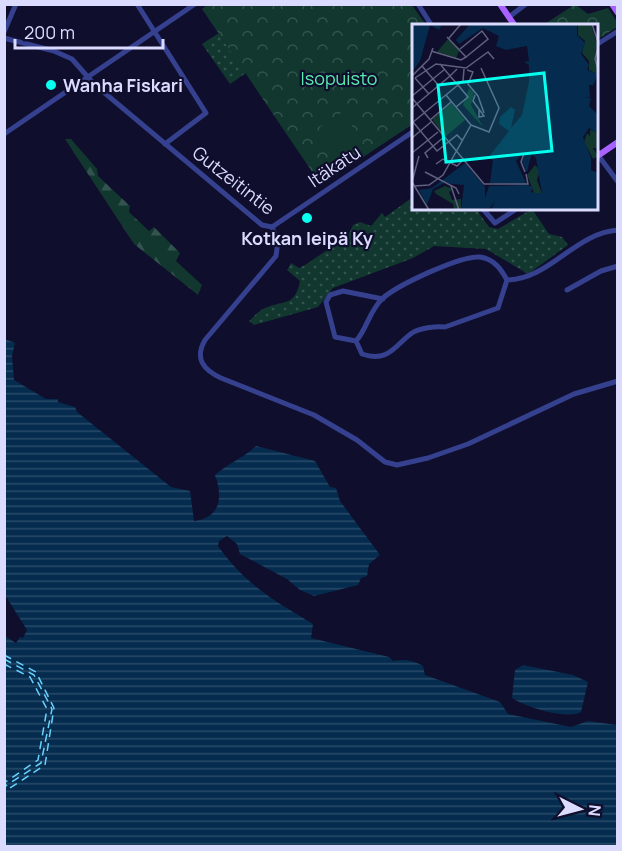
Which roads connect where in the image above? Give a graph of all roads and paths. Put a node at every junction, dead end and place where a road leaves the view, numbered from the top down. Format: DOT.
graph roads {
  1 [pos="16,4"];
  2 [pos="137,4"];
  3 [pos="195,4"];
  4 [pos="418,4"];
  5 [pos="500,4"];
  6 [pos="526,4"];
  7 [pos="612,4"];
  8 [pos="618,13"];
  9 [pos="509,17"];
  10 [pos="431,24"];
  11 [pos="513,24"];
  12 [pos="155,31"];
  13 [pos="618,31"];
  14 [pos="4,32"];
  15 [pos="4,38"];
  16 [pos="598,44"];
  17 [pos="88,77"];
  18 [pos="412,133"];
  19 [pos="4,134"];
  20 [pos="618,142"];
  21 [pos="165,144"];
  22 [pos="598,153"];
  23 [pos="598,155"];
  24 [pos="618,182"];
  25 [pos="484,210"];
  26 [pos="515,210"];
  27 [pos="272,227"];
  28 [pos="618,230"];
  29 [pos="618,266"];
  30 [pos="507,280"];
  31 [pos="567,290"];
  32 [pos="382,299"];
  33 [pos="356,341"];
  34 [pos="618,381"];
  1 -- 14 [label="street"];
  2 -- 12 [label="street"];
  3 -- 12 [label="street"];
  4 -- 10 [label="street"];
  5 -- 9 [label="main road"];
  6 -- 9 [label="street"];
  7 -- 8 [label="main road"];
  9 -- 11 [label="main road"];
  12 -- 17 [label="street"];
  12 -- 21 [label="street"];
  13 -- 16 [label="street"];
  15 -- 17 [label="street, Gutzeitintie"];
  17 -- 19 [label="street"];
  17 -- 21 [label="street, Gutzeitintie"];
  18 -- 27 [label="street, Itäkatu"];
  20 -- 22 [label="main road"];
  21 -- 27 [label="street, Gutzeitintie"];
  23 -- 24 [label="street"];
  25 -- 26 [label="street"];
  27 -- 34 [label="street, Gutzeitintie"];
  28 -- 30 [label="street"];
  29 -- 31 [label="street"];
  30 -- 32 [label="street"];
  30 -- 33 [label="street"];
  32 -- 33 [label="street"];
  32 -- 33 [label="street"];
}
